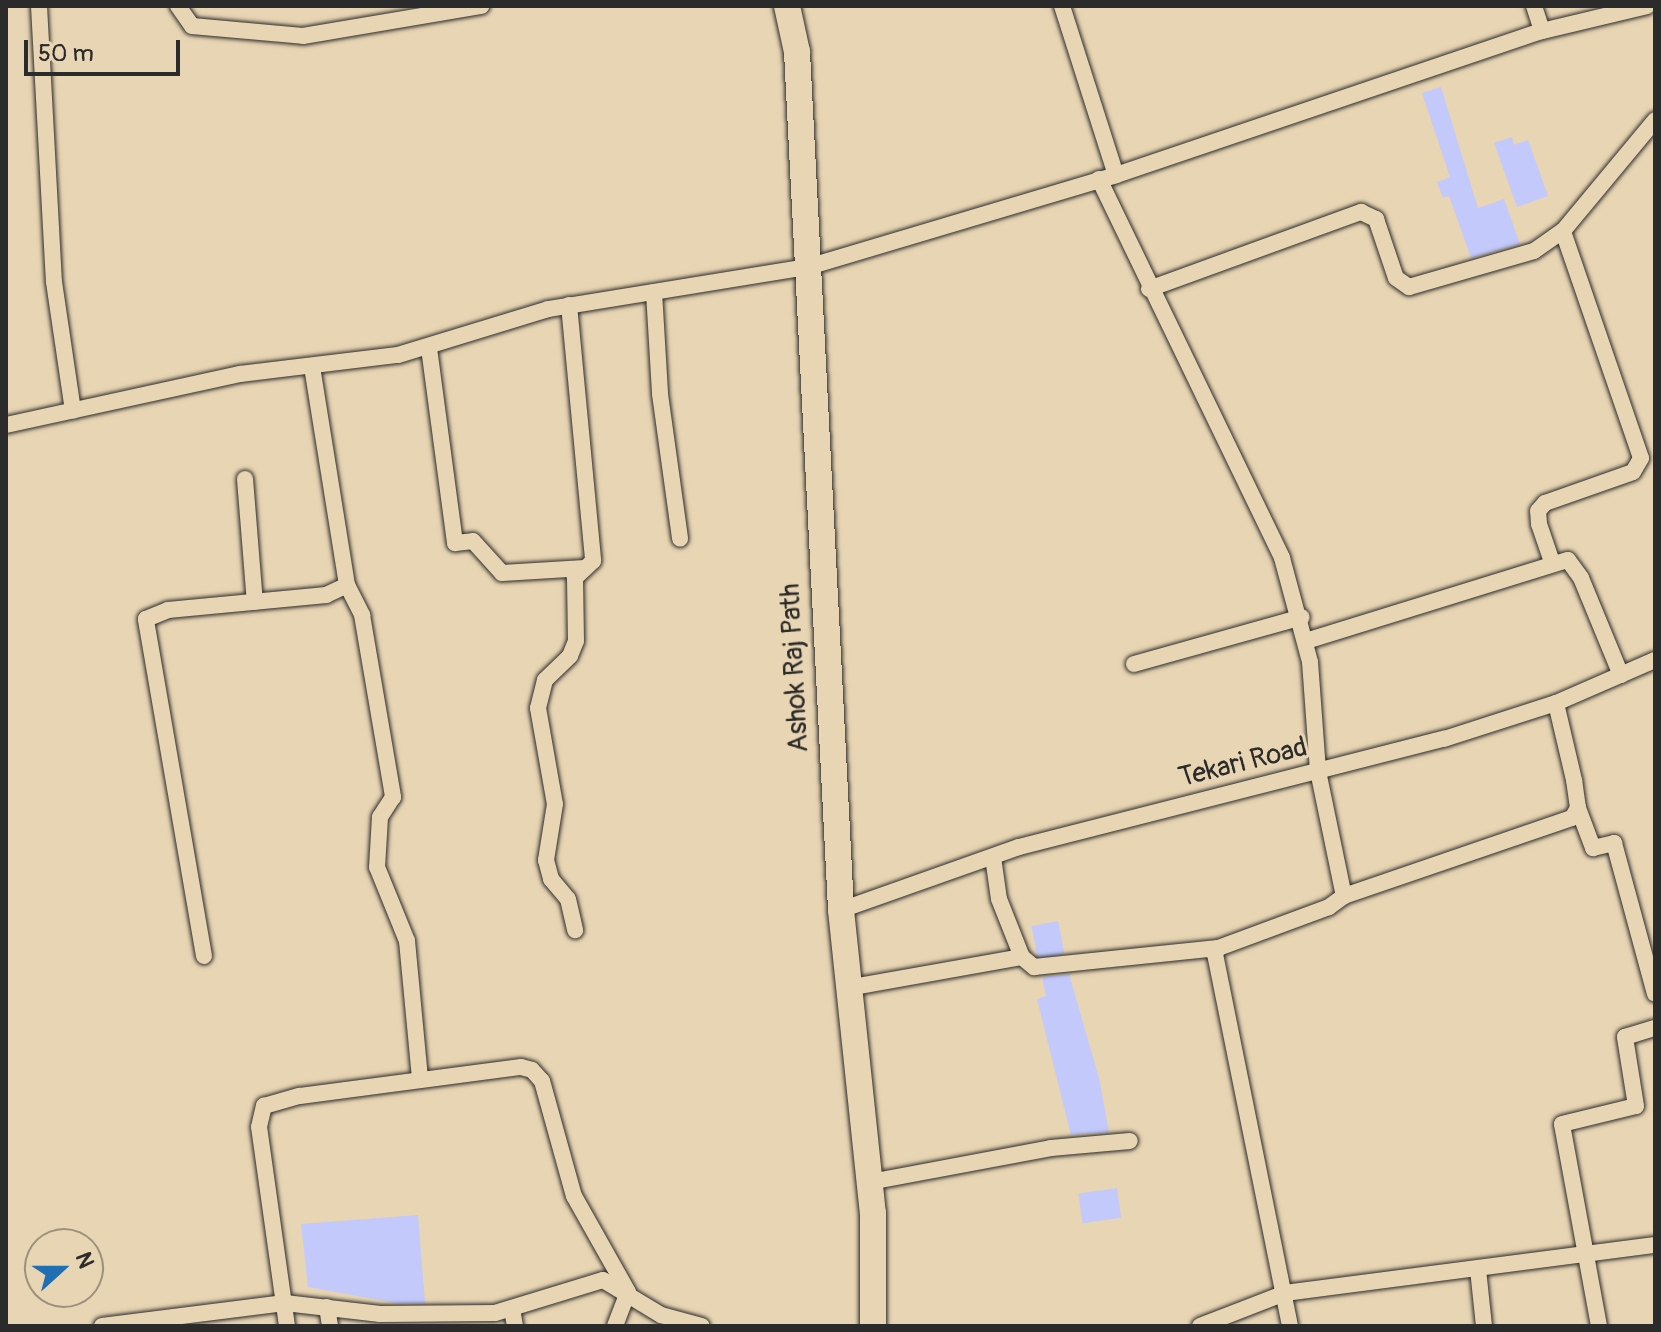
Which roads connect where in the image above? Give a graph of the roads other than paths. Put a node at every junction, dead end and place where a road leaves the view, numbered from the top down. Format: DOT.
graph roads {
  1 [pos="39,6"];
  2 [pos="178,6"];
  3 [pos="481,6"];
  4 [pos="787,6"];
  5 [pos="1062,6"];
  6 [pos="1534,6"];
  7 [pos="1647,6"];
  8 [pos="1542,31"];
  9 [pos="1655,120"];
  10 [pos="1107,177"];
  11 [pos="1563,231"];
  12 [pos="808,267"];
  13 [pos="1149,289"];
  14 [pos="654,292"];
  15 [pos="569,305"];
  16 [pos="429,348"];
  17 [pos="312,366"];
  18 [pos="73,411"];
  19 [pos="6,425"];
  20 [pos="245,479"];
  21 [pos="680,539"];
  22 [pos="1552,562"];
  23 [pos="585,568"];
  24 [pos="347,585"];
  25 [pos="255,602"];
  26 [pos="1302,617"];
  27 [pos="1306,641"];
  28 [pos="1655,660"];
  29 [pos="1134,664"];
  30 [pos="1621,675"];
  31 [pos="1556,703"];
  32 [pos="1318,771"];
  33 [pos="1578,808"];
  34 [pos="993,857"];
  35 [pos="1344,896"];
  36 [pos="841,910"];
  37 [pos="575,930"];
  38 [pos="1218,948"];
  39 [pos="204,956"];
  40 [pos="1022,957"];
  41 [pos="853,987"];
  42 [pos="1655,994"];
  43 [pos="1655,1028"];
  44 [pos="420,1079"];
  45 [pos="1130,1141"];
  46 [pos="870,1182"];
  47 [pos="1655,1245"];
  48 [pos="1585,1255"];
  49 [pos="1478,1269"];
  50 [pos="628,1292"];
  51 [pos="1285,1293"];
  52 [pos="285,1303"];
  53 [pos="327,1307"];
  54 [pos="513,1318"];
  55 [pos="381,1320"];
  56 [pos="126,1324"];
  57 [pos="102,1326"];
  58 [pos="287,1326"];
  59 [pos="330,1326"];
  60 [pos="615,1326"];
  61 [pos="702,1326"];
  62 [pos="873,1326"];
  63 [pos="1200,1326"];
  64 [pos="1290,1326"];
  65 [pos="1484,1326"];
  66 [pos="1599,1326"];
  1 -- 18 [label="street"];
  2 -- 3 [label="street"];
  4 -- 12 [label="main road, Ashok Raj Path"];
  5 -- 10 [label="street"];
  6 -- 8 [label="street"];
  7 -- 8 [label="street"];
  8 -- 10 [label="street"];
  9 -- 11 [label="street"];
  10 -- 12 [label="street"];
  10 -- 13 [label="street"];
  11 -- 13 [label="street"];
  11 -- 22 [label="street"];
  12 -- 14 [label="street"];
  12 -- 36 [label="main road, Ashok Raj Path"];
  13 -- 26 [label="street"];
  14 -- 15 [label="street"];
  14 -- 21 [label="street"];
  15 -- 16 [label="street"];
  15 -- 23 [label="street"];
  16 -- 17 [label="street"];
  16 -- 23 [label="street"];
  17 -- 18 [label="street"];
  17 -- 24 [label="street"];
  18 -- 19 [label="street"];
  20 -- 25 [label="street"];
  22 -- 27 [label="street"];
  22 -- 30 [label="street"];
  23 -- 37 [label="street"];
  24 -- 25 [label="street"];
  24 -- 44 [label="street"];
  25 -- 39 [label="street"];
  26 -- 27 [label="street"];
  26 -- 29 [label="street"];
  27 -- 32 [label="street"];
  28 -- 30 [label="street, Tekari Road"];
  30 -- 31 [label="street, Tekari Road"];
  31 -- 32 [label="street, Tekari Road"];
  31 -- 33 [label="street"];
  32 -- 34 [label="street, Tekari Road"];
  32 -- 35 [label="street"];
  33 -- 35 [label="street"];
  33 -- 42 [label="street"];
  34 -- 36 [label="street, Tekari Road"];
  34 -- 40 [label="street"];
  35 -- 38 [label="street"];
  36 -- 41 [label="main road, Ashok Raj Path"];
  38 -- 40 [label="street"];
  38 -- 51 [label="street"];
  40 -- 41 [label="street"];
  41 -- 46 [label="main road, Ashok Raj Path"];
  43 -- 48 [label="street"];
  44 -- 50 [label="street"];
  44 -- 52 [label="street"];
  45 -- 46 [label="street"];
  46 -- 62 [label="main road, Ashok Raj Path"];
  47 -- 48 [label="street"];
  48 -- 49 [label="street"];
  48 -- 66 [label="street"];
  49 -- 51 [label="street"];
  49 -- 65 [label="street"];
  50 -- 54 [label="street"];
  50 -- 60 [label="street"];
  50 -- 61 [label="street"];
  51 -- 63 [label="street"];
  51 -- 64 [label="street"];
  52 -- 53 [label="street"];
  52 -- 56 [label="street"];
  52 -- 58 [label="street"];
  53 -- 55 [label="street"];
  53 -- 59 [label="street"];
  54 -- 55 [label="street"];
  56 -- 57 [label="street"];
}
